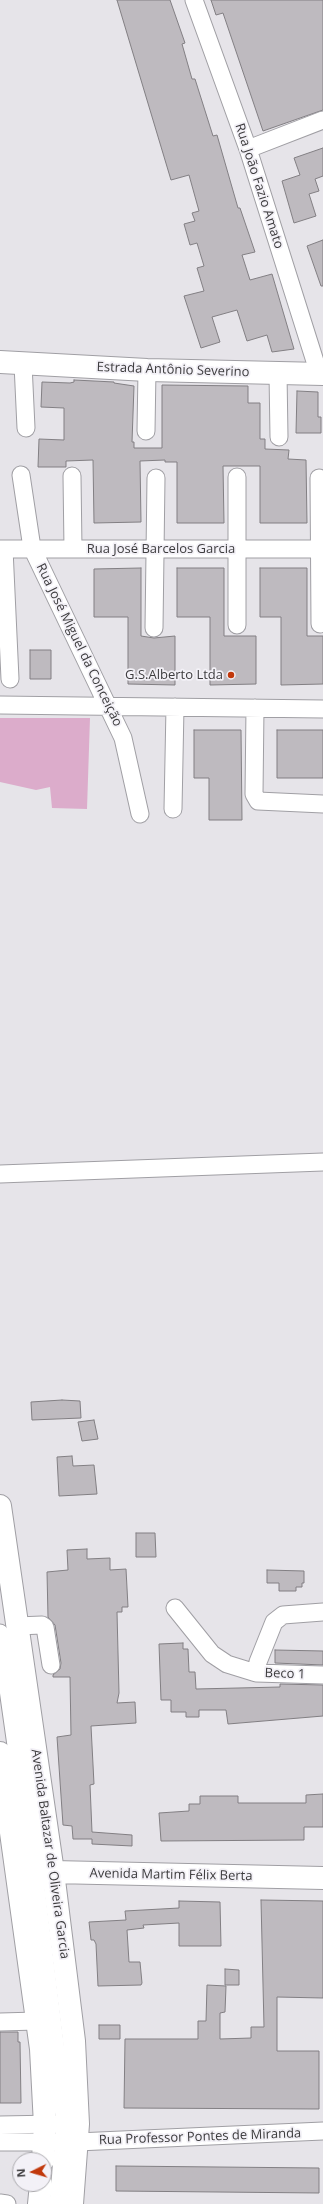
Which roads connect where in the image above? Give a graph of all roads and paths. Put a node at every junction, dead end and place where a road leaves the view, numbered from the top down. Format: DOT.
graph roads {
  1 [pos="194,0"];
  2 [pos="323,120"];
  3 [pos="248,149"];
  4 [pos="0,362"];
  5 [pos="23,364"];
  6 [pos="147,370"];
  7 [pos="278,373"];
  8 [pos="321,374"];
  9 [pos="26,428"];
  10 [pos="146,431"];
  11 [pos="279,437"];
  12 [pos="21,476"];
  13 [pos="72,476"];
  14 [pos="237,477"];
  15 [pos="156,478"];
  16 [pos="319,478"];
  17 [pos="32,548"];
  18 [pos="2,549"];
  19 [pos="73,549"];
  20 [pos="155,549"];
  21 [pos="237,549"];
  22 [pos="321,549"];
  23 [pos="237,624"];
  24 [pos="320,624"];
  25 [pos="154,628"];
  26 [pos="10,678"];
  27 [pos="0,705"];
  28 [pos="108,706"];
  29 [pos="175,707"];
  30 [pos="255,708"];
  31 [pos="323,709"];
  32 [pos="323,804"];
  33 [pos="173,809"];
  34 [pos="140,814"];
  35 [pos="323,1162"];
  36 [pos="0,1174"];
  37 [pos="0,1506"];
  38 [pos="176,1608"];
  39 [pos="323,1612"];
  40 [pos="8,1630"];
  41 [pos="51,1664"];
  42 [pos="256,1673"];
  43 [pos="323,1675"];
  44 [pos="0,1755"];
  45 [pos="21,1777"];
  46 [pos="4,1810"];
  47 [pos="35,1873"];
  48 [pos="323,1878"];
  49 [pos="37,2021"];
  50 [pos="0,2022"];
  51 [pos="0,2125"];
  52 [pos="323,2131"];
  53 [pos="60,2137"];
  54 [pos="0,2142"];
  55 [pos="40,2192"];
  56 [pos="0,2203"];
  57 [pos="7,2204"];
  58 [pos="39,2204"];
  59 [pos="58,2204"];
  60 [pos="72,2204"];
  1 -- 3 [label="street, Rua João Fazio Amato"];
  2 -- 3 [label="street"];
  3 -- 8 [label="street, Rua João Fazio Amato"];
  4 -- 5 [label="main road, Estrada Antônio Severino"];
  5 -- 6 [label="main road, Estrada Antônio Severino"];
  5 -- 9 [label="street"];
  6 -- 7 [label="main road, Estrada Antônio Severino"];
  6 -- 10 [label="street"];
  7 -- 8 [label="main road, Estrada Antônio Severino"];
  7 -- 11 [label="street"];
  12 -- 17 [label="street, Rua José Miguel da Conceição"];
  13 -- 19 [label="street"];
  14 -- 21 [label="street"];
  15 -- 20 [label="street"];
  16 -- 22 [label="street"];
  17 -- 18 [label="street, Rua José Barcelos Garcia"];
  17 -- 19 [label="street, Rua José Barcelos Garcia"];
  17 -- 28 [label="street, Rua José Miguel da Conceição"];
  18 -- 26 [label="street"];
  19 -- 20 [label="street, Rua José Barcelos Garcia"];
  20 -- 21 [label="street, Rua José Barcelos Garcia"];
  20 -- 25 [label="street"];
  21 -- 22 [label="street, Rua José Barcelos Garcia"];
  21 -- 23 [label="street"];
  22 -- 24 [label="street"];
  27 -- 28 [label="street"];
  28 -- 29 [label="street"];
  28 -- 34 [label="street, Rua José Miguel da Conceição"];
  29 -- 30 [label="street"];
  29 -- 33 [label="street"];
  30 -- 31 [label="street"];
  30 -- 32 [label="street"];
  35 -- 36 [label="street"];
  37 -- 40 [label="main road, Avenida Baltazar de Oliveira Garcia"];
  38 -- 42 [label="street"];
  39 -- 42 [label="street, Beco 1"];
  40 -- 41 [label="street"];
  40 -- 45 [label="street"];
  40 -- 47 [label="main road, Avenida Baltazar de Oliveira Garcia"];
  42 -- 43 [label="street, Beco 1"];
  44 -- 46 [label="main road, Avenida Baltazar de Oliveira Garcia"];
  45 -- 47 [label="street"];
  45 -- 47 [label="street"];
  46 -- 47 [label="main road, Avenida Baltazar de Oliveira Garcia"];
  47 -- 48 [label="main road, Avenida Martim Félix Berta"];
  47 -- 49 [label="main road, Avenida Baltazar de Oliveira Garcia"];
  47 -- 53 [label="main road, Avenida Baltazar de Oliveira Garcia"];
  49 -- 50 [label="street"];
  49 -- 53 [label="main road, Avenida Baltazar de Oliveira Garcia"];
  51 -- 53 [label="street"];
  52 -- 53 [label="street, Rua Professor Pontes de Miranda"];
  53 -- 54 [label="street"];
  53 -- 59 [label="street"];
  53 -- 60 [label="main road, Avenida Baltazar de Oliveira Garcia"];
  55 -- 58 [label="main road"];
  56 -- 57 [label="street"];
}
